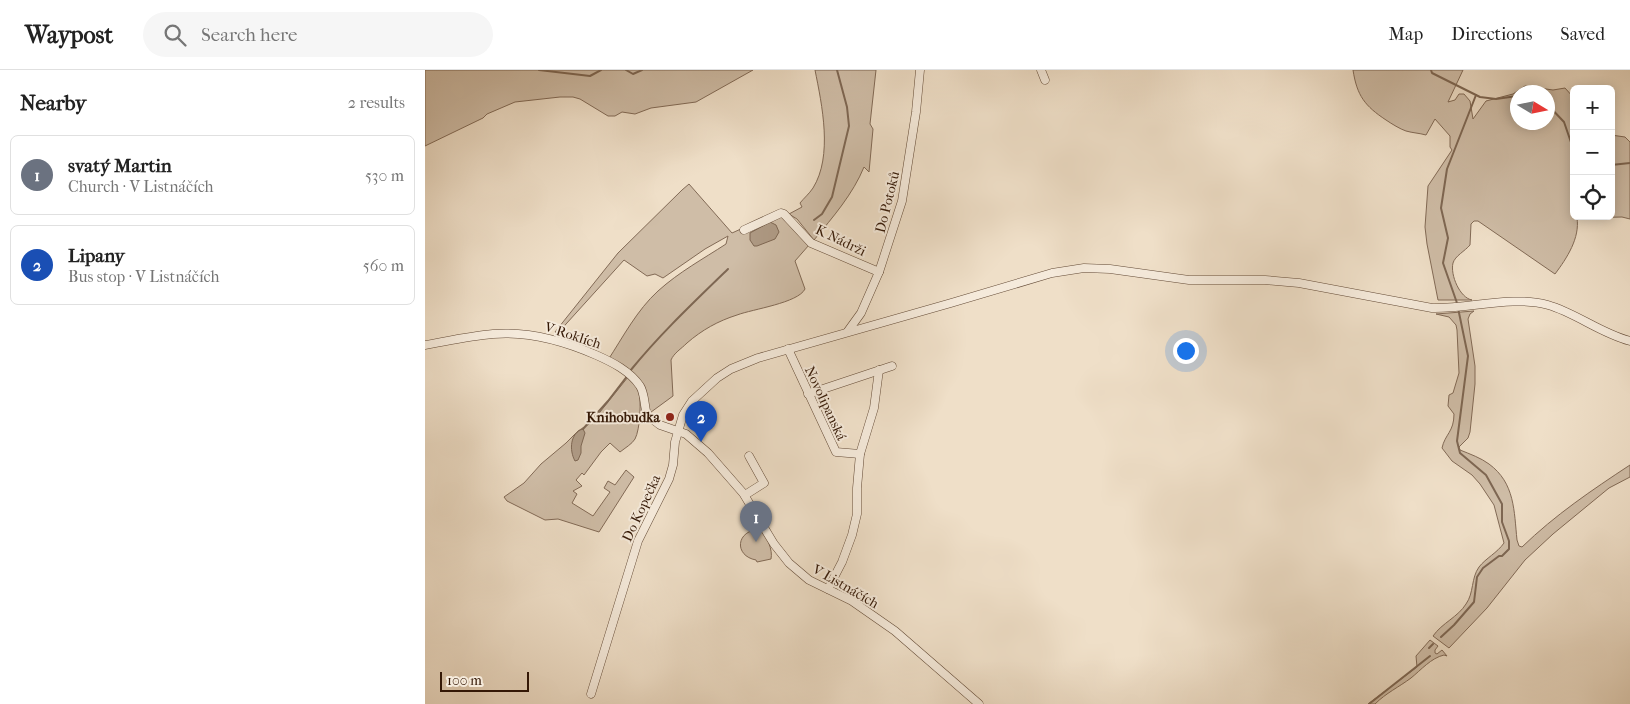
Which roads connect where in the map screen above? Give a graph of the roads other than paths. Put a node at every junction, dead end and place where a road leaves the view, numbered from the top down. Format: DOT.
graph roads {
  1 [pos="920,70"];
  2 [pos="1041,70"];
  3 [pos="1045,80"];
  4 [pos="744,230"];
  5 [pos="879,272"];
  6 [pos="848,331"];
  7 [pos="1630,341"];
  8 [pos="425,345"];
  9 [pos="788,349"];
  10 [pos="892,366"];
  11 [pos="879,370"];
  12 [pos="808,394"];
  13 [pos="678,430"];
  14 [pos="860,454"];
  15 [pos="749,456"];
  16 [pos="745,495"];
  17 [pos="828,589"];
  18 [pos="591,694"];
  19 [pos="979,704"];
  1 -- 5 [label="street, Do Potoků"];
  2 -- 3 [label="street"];
  4 -- 5 [label="street, K Nádrži"];
  5 -- 6 [label="street, Do Potoků"];
  6 -- 7 [label="street, Do Kopečka"];
  6 -- 9 [label="street, Do Kopečka"];
  8 -- 13 [label="street, V Roklích"];
  9 -- 12 [label="street, Novolipanská"];
  9 -- 13 [label="street, Do Kopečka"];
  10 -- 11 [label="street"];
  11 -- 12 [label="street"];
  11 -- 14 [label="street"];
  12 -- 14 [label="street, Novolipanská"];
  13 -- 16 [label="street, V Listnáčích"];
  13 -- 18 [label="street, Do Kopečka"];
  14 -- 17 [label="street"];
  15 -- 16 [label="street"];
  16 -- 17 [label="street, V Listnáčích"];
  17 -- 19 [label="street, V Listnáčích"];
}
